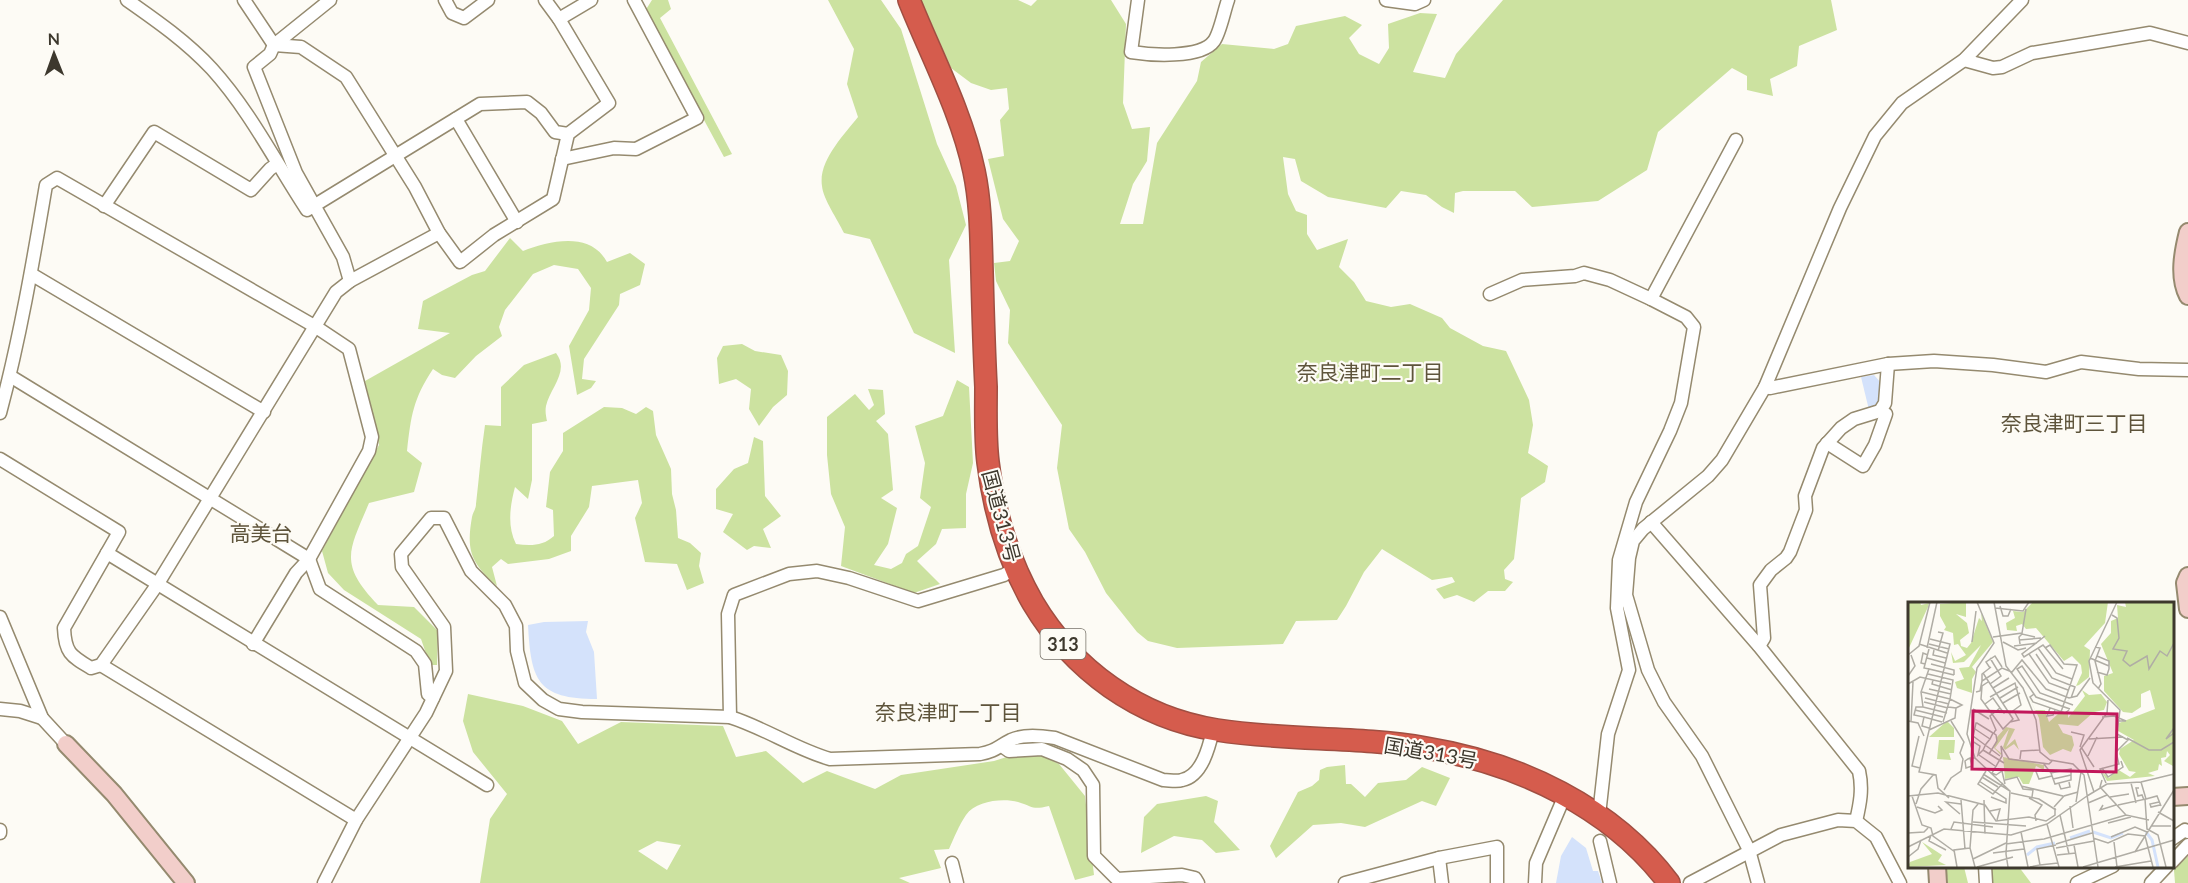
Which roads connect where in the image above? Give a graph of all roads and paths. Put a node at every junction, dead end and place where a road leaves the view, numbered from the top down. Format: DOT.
graph roads {
  1 [pos="127,0"];
  2 [pos="244,0"];
  3 [pos="330,0"];
  4 [pos="445,0"];
  5 [pos="488,0"];
  6 [pos="545,0"];
  7 [pos="591,0"];
  8 [pos="634,0"];
  9 [pos="909,0"];
  10 [pos="1138,0"];
  11 [pos="1228,0"];
  12 [pos="1386,0"];
  13 [pos="1424,0"];
  14 [pos="2022,0"];
  15 [pos="559,19"];
  16 [pos="2188,43"];
  17 [pos="274,45"];
  18 [pos="1964,60"];
  19 [pos="456,119"];
  20 [pos="568,134"];
  21 [pos="1736,140"];
  22 [pos="396,157"];
  23 [pos="562,159"];
  24 [pos="277,164"];
  25 [pos="104,206"];
  26 [pos="315,207"];
  27 [pos="517,222"];
  28 [pos="2188,232"];
  29 [pos="439,233"];
  30 [pos="31,274"];
  31 [pos="350,281"];
  32 [pos="1490,294"];
  33 [pos="2188,297"];
  34 [pos="1651,299"];
  35 [pos="316,327"];
  36 [pos="1888,364"];
  37 [pos="2188,370"];
  38 [pos="10,376"];
  39 [pos="1765,387"];
  40 [pos="1880,411"];
  41 [pos="264,412"];
  42 [pos="0,413"];
  43 [pos="1827,443"];
  44 [pos="0,459"];
  45 [pos="211,499"];
  46 [pos="1651,522"];
  47 [pos="107,553"];
  48 [pos="309,559"];
  49 [pos="1015,568"];
  50 [pos="2188,576"];
  51 [pos="157,585"];
  52 [pos="2188,609"];
  53 [pos="0,616"];
  54 [pos="253,644"];
  55 [pos="1759,646"];
  56 [pos="101,665"];
  57 [pos="433,698"];
  58 [pos="0,709"];
  59 [pos="730,717"];
  60 [pos="42,718"];
  61 [pos="1213,730"];
  62 [pos="410,739"];
  63 [pos="66,744"];
  64 [pos="1002,746"];
  65 [pos="487,785"];
  66 [pos="1565,795"];
  67 [pos="2188,796"];
  68 [pos="2173,797"];
  69 [pos="1600,806"];
  70 [pos="356,820"];
  71 [pos="1856,821"];
  72 [pos="2188,832"];
  73 [pos="2173,838"];
  74 [pos="1600,841"];
  75 [pos="2188,845"];
  76 [pos="1749,850"];
  77 [pos="1439,858"];
  78 [pos="2173,861"];
  79 [pos="952,863"];
  80 [pos="1937,868"];
  81 [pos="1985,868"];
  82 [pos="2111,868"];
  83 [pos="2166,868"];
  84 [pos="186,883"];
  85 [pos="324,883"];
  86 [pos="957,883"];
  87 [pos="1198,883"];
  88 [pos="1345,883"];
  89 [pos="1442,883"];
  90 [pos="1497,883"];
  91 [pos="1535,883"];
  92 [pos="1610,883"];
  93 [pos="1669,883"];
  94 [pos="1690,883"];
  95 [pos="1758,883"];
  96 [pos="1900,883"];
  97 [pos="1938,883"];
  98 [pos="1986,883"];
  99 [pos="2077,883"];
  100 [pos="2151,883"];
  1 -- 24 [label="street"];
  2 -- 17 [label="street"];
  3 -- 17 [label="street"];
  4 -- 5 [label="street"];
  6 -- 15 [label="street"];
  7 -- 15 [label="street"];
  8 -- 23 [label="street"];
  9 -- 49 [label="highway, 国道313号 / 313"];
  10 -- 11 [label="street"];
  12 -- 13 [label="street"];
  14 -- 18 [label="street"];
  15 -- 20 [label="street"];
  16 -- 18 [label="street"];
  17 -- 22 [label="street"];
  17 -- 26 [label="street"];
  18 -- 39 [label="street"];
  19 -- 20 [label="street"];
  19 -- 22 [label="street"];
  19 -- 27 [label="street"];
  20 -- 23 [label="street"];
  21 -- 34 [label="street"];
  22 -- 26 [label="street"];
  22 -- 29 [label="street"];
  23 -- 27 [label="street"];
  24 -- 25 [label="street"];
  24 -- 26 [label="street"];
  25 -- 30 [label="street"];
  25 -- 35 [label="street"];
  26 -- 31 [label="street"];
  27 -- 29 [label="street"];
  28 -- 33 [label="street"];
  29 -- 31 [label="street"];
  30 -- 38 [label="street"];
  30 -- 41 [label="street"];
  31 -- 35 [label="street"];
  32 -- 34 [label="street"];
  34 -- 69 [label="street"];
  35 -- 41 [label="street"];
  35 -- 48 [label="street"];
  36 -- 37 [label="street"];
  36 -- 39 [label="street"];
  36 -- 40 [label="street"];
  38 -- 42 [label="street"];
  38 -- 45 [label="street"];
  39 -- 46 [label="street"];
  40 -- 43 [label="street"];
  40 -- 43 [label="street"];
  41 -- 45 [label="street"];
  43 -- 55 [label="street"];
  44 -- 47 [label="street"];
  45 -- 48 [label="street"];
  45 -- 51 [label="street"];
  46 -- 55 [label="street"];
  46 -- 76 [label="street"];
  47 -- 51 [label="street"];
  47 -- 56 [label="street"];
  48 -- 54 [label="street"];
  48 -- 57 [label="street"];
  49 -- 59 [label="street"];
  49 -- 61 [label="highway, 国道313号 / 313"];
  50 -- 52 [label="street"];
  51 -- 54 [label="street"];
  51 -- 56 [label="street"];
  53 -- 60 [label="street"];
  54 -- 62 [label="street"];
  55 -- 71 [label="street"];
  56 -- 70 [label="street"];
  57 -- 59 [label="street"];
  57 -- 62 [label="street"];
  58 -- 60 [label="street"];
  59 -- 64 [label="street"];
  60 -- 63 [label="street"];
  61 -- 64 [label="street"];
  61 -- 66 [label="highway, 国道313号 / 313"];
  62 -- 65 [label="street"];
  62 -- 70 [label="street"];
  63 -- 84 [label="street"];
  64 -- 87 [label="street"];
  66 -- 91 [label="street"];
  66 -- 93 [label="highway, 国道313号 / 313"];
  67 -- 68 [label="street"];
  70 -- 85 [label="street"];
  71 -- 76 [label="street"];
  71 -- 96 [label="street"];
  72 -- 73 [label="street"];
  74 -- 92 [label="street"];
  75 -- 78 [label="street"];
  76 -- 94 [label="street"];
  76 -- 95 [label="street"];
  77 -- 88 [label="street"];
  77 -- 89 [label="street"];
  77 -- 90 [label="street"];
  79 -- 86 [label="street"];
  80 -- 97 [label="street"];
  81 -- 98 [label="street"];
  82 -- 99 [label="street"];
  83 -- 100 [label="street"];
}
